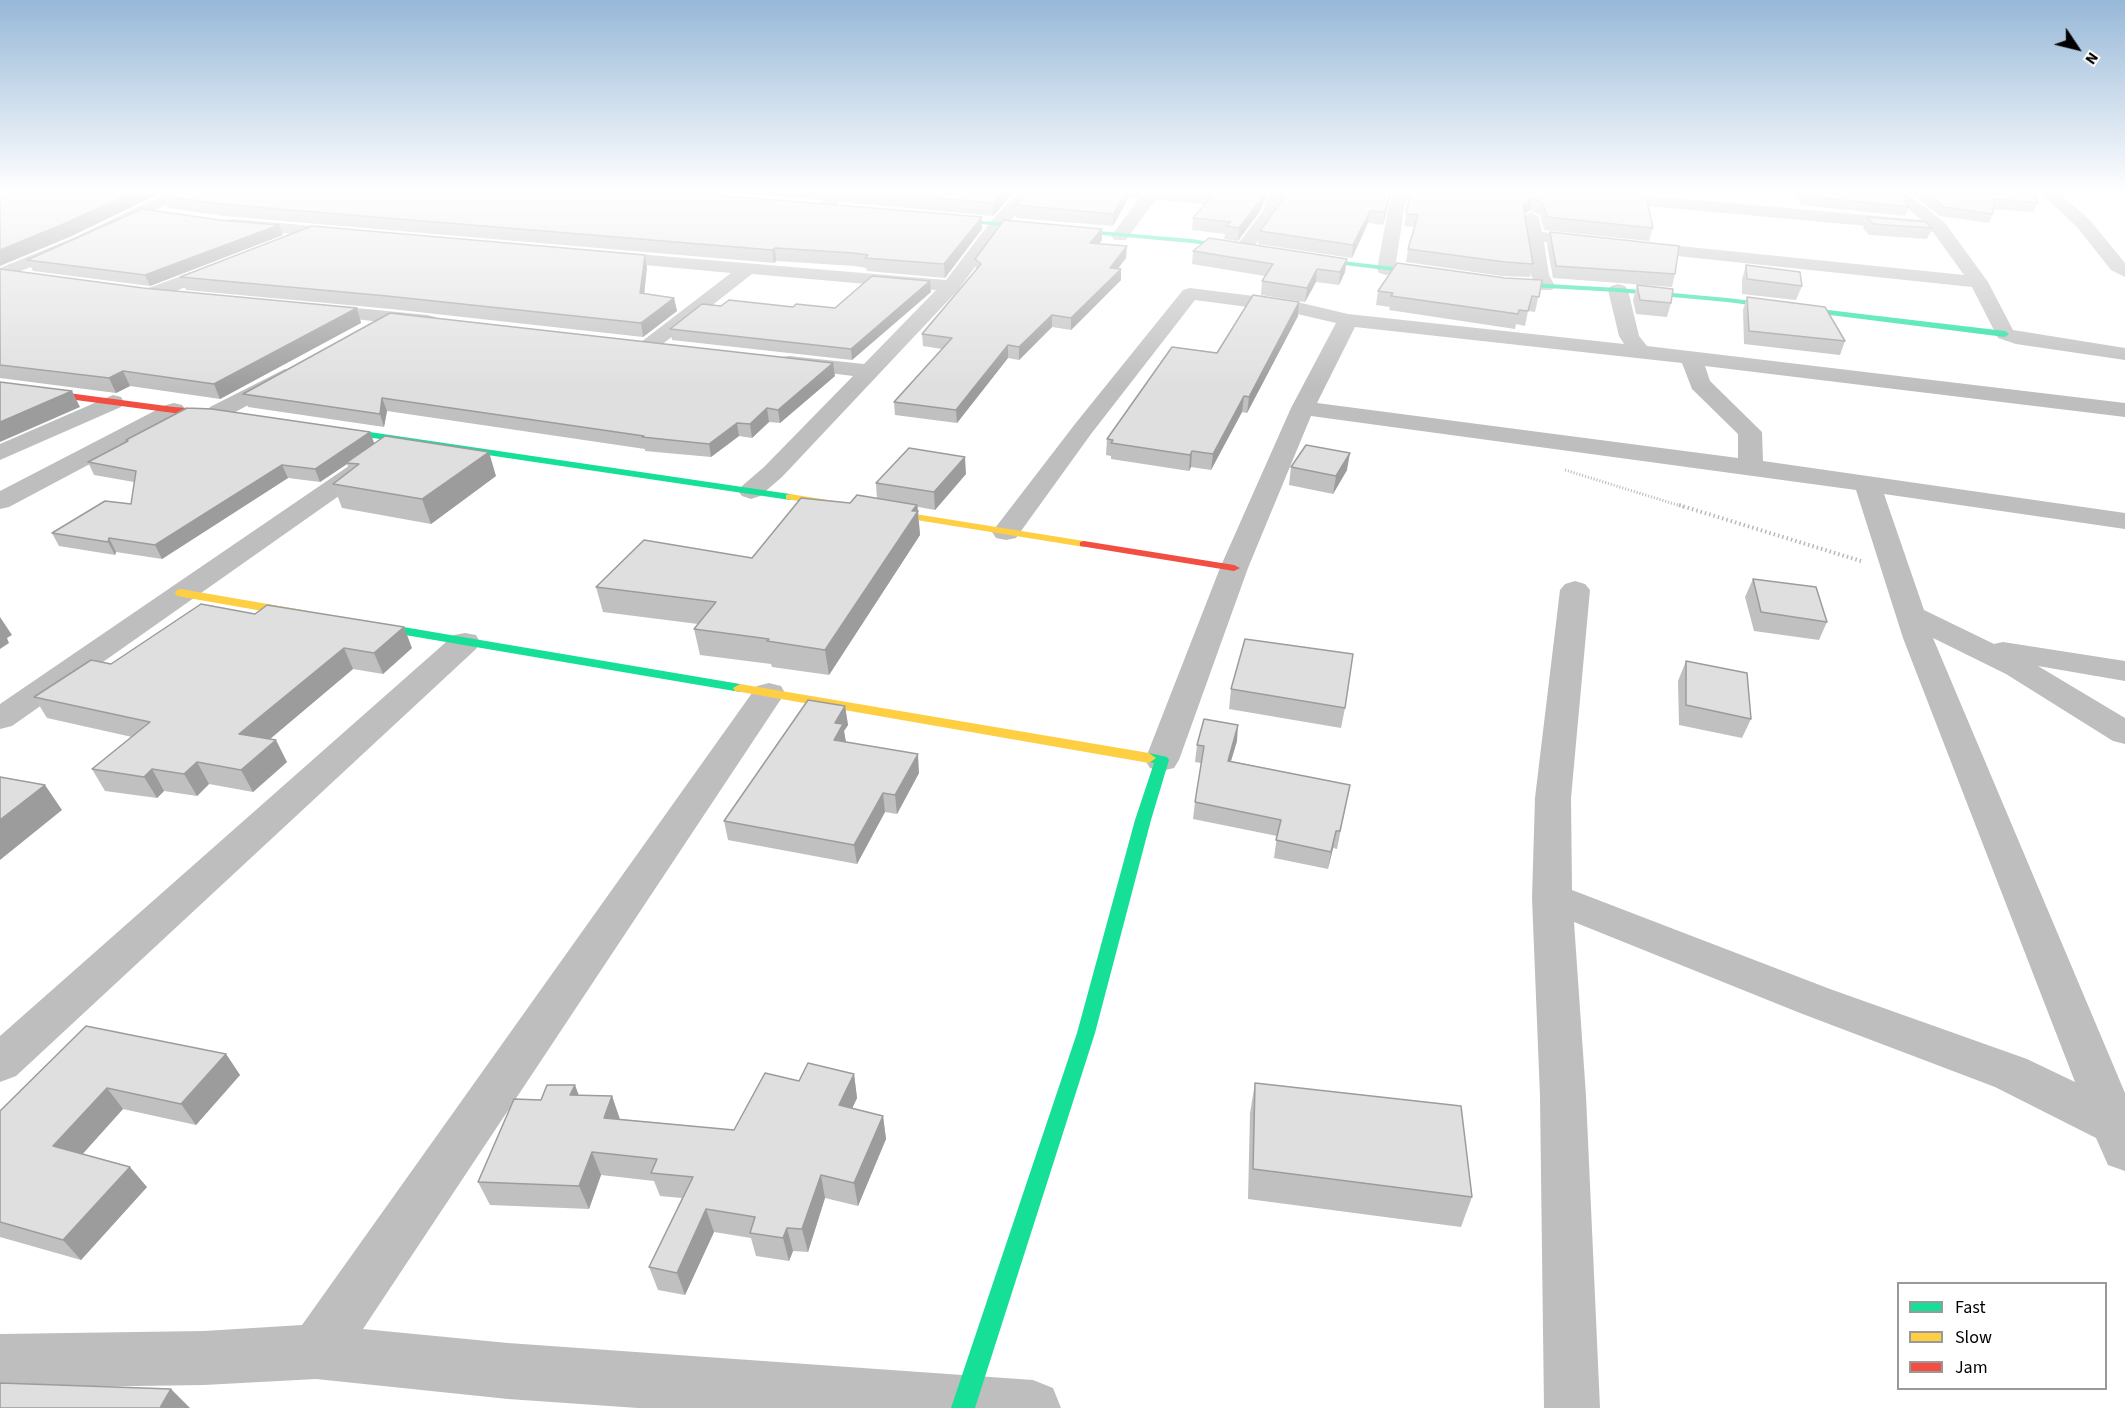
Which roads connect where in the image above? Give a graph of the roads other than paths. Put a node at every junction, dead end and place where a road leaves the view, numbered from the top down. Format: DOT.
graph roads {
  1 [pos="43,257"];
  2 [pos="602,257"];
  3 [pos="973,257"];
  4 [pos="1296,257"];
  5 [pos="1388,257"];
  6 [pos="1537,257"];
  7 [pos="1734,257"];
  8 [pos="1961,257"];
  9 [pos="2109,257"];
  10 [pos="239,261"];
  11 [pos="747,269"];
  12 [pos="1386,269"];
  13 [pos="2125,271"];
  14 [pos="1,274"];
  15 [pos="1446,276"];
  16 [pos="36,279"];
  17 [pos="1481,281"];
  18 [pos="1979,282"];
  19 [pos="951,286"];
  20 [pos="1545,286"];
  21 [pos="1618,290"];
  22 [pos="127,291"];
  23 [pos="150,294"];
  24 [pos="196,299"];
  25 [pos="299,309"];
  26 [pos="391,317"];
  27 [pos="1348,320"];
  28 [pos="449,324"];
  29 [pos="2005,334"];
  30 [pos="360,335"];
  31 [pos="624,343"];
  32 [pos="648,346"];
  33 [pos="671,349"];
  34 [pos="1640,352"];
  35 [pos="2125,354"];
  36 [pos="1691,358"];
  37 [pos="764,359"];
  38 [pos="307,364"];
  39 [pos="868,371"];
  40 [pos="0,387"];
  41 [pos="113,402"];
  42 [pos="1303,408"];
  43 [pos="174,410"];
  44 [pos="2125,410"];
  45 [pos="218,412"];
  46 [pos="240,416"];
  47 [pos="309,426"];
  48 [pos="402,440"];
  49 [pos="0,453"];
  50 [pos="1751,467"];
  51 [pos="1867,483"];
  52 [pos="751,491"];
  53 [pos="0,500"];
  54 [pos="2125,521"];
  55 [pos="1006,532"];
  56 [pos="1234,568"];
  57 [pos="1575,590"];
  58 [pos="181,593"];
  59 [pos="323,618"];
  60 [pos="347,622"];
  61 [pos="1914,626"];
  62 [pos="465,642"];
  63 [pos="1977,647"];
  64 [pos="2125,671"];
  65 [pos="769,693"];
  66 [pos="0,719"];
  67 [pos="2125,734"];
  68 [pos="1162,760"];
  69 [pos="1552,898"];
  70 [pos="0,1063"];
  71 [pos="2122,1134"];
  72 [pos="316,1352"];
  73 [pos="0,1361"];
  74 [pos="963,1405"];
  75 [pos="1033,1408"];
  76 [pos="1572,1408"];
  1 -- 14 [label="street"];
  2 -- 11 [label="street"];
  3 -- 19 [label="street"];
  4 -- 12 [label="street"];
  5 -- 12 [label="street"];
  6 -- 20 [label="street"];
  7 -- 18 [label="street"];
  8 -- 18 [label="street"];
  9 -- 13 [label="street"];
  10 -- 23 [label="street"];
  11 -- 19 [label="street"];
  11 -- 32 [label="street"];
  12 -- 15 [label="street"];
  14 -- 16 [label="street"];
  17 -- 20 [label="street"];
  18 -- 29 [label="street"];
  19 -- 39 [label="street"];
  20 -- 21 [label="street"];
  21 -- 29 [label="street"];
  21 -- 34 [label="street"];
  22 -- 23 [label="street"];
  23 -- 24 [label="street"];
  25 -- 26 [label="street"];
  26 -- 28 [label="street"];
  26 -- 30 [label="street"];
  27 -- 34 [label="street"];
  27 -- 42 [label="street"];
  27 -- 55 [label="street"];
  29 -- 35 [label="street"];
  31 -- 32 [label="street"];
  32 -- 33 [label="street"];
  34 -- 36 [label="street"];
  36 -- 44 [label="street"];
  36 -- 50 [label="street"];
  37 -- 39 [label="street"];
  38 -- 45 [label="street"];
  39 -- 52 [label="street"];
  40 -- 41 [label="street"];
  41 -- 43 [label="street"];
  41 -- 49 [label="street"];
  42 -- 50 [label="street"];
  42 -- 56 [label="street"];
  43 -- 45 [label="street"];
  43 -- 53 [label="street"];
  45 -- 46 [label="street"];
  47 -- 48 [label="street"];
  48 -- 52 [label="street"];
  48 -- 58 [label="street"];
  50 -- 51 [label="street"];
  51 -- 54 [label="street"];
  51 -- 61 [label="street"];
  52 -- 55 [label="street"];
  55 -- 56 [label="street"];
  56 -- 68 [label="street"];
  57 -- 69 [label="street"];
  58 -- 59 [label="street"];
  58 -- 66 [label="street"];
  60 -- 62 [label="street"];
  61 -- 63 [label="street"];
  61 -- 71 [label="street"];
  62 -- 65 [label="street"];
  62 -- 70 [label="street"];
  63 -- 64 [label="street"];
  63 -- 67 [label="street"];
  65 -- 68 [label="street"];
  65 -- 72 [label="street"];
  68 -- 74 [label="street"];
  69 -- 71 [label="street"];
  69 -- 76 [label="street"];
  72 -- 73 [label="street"];
  72 -- 74 [label="street"];
  74 -- 75 [label="street"];
}
